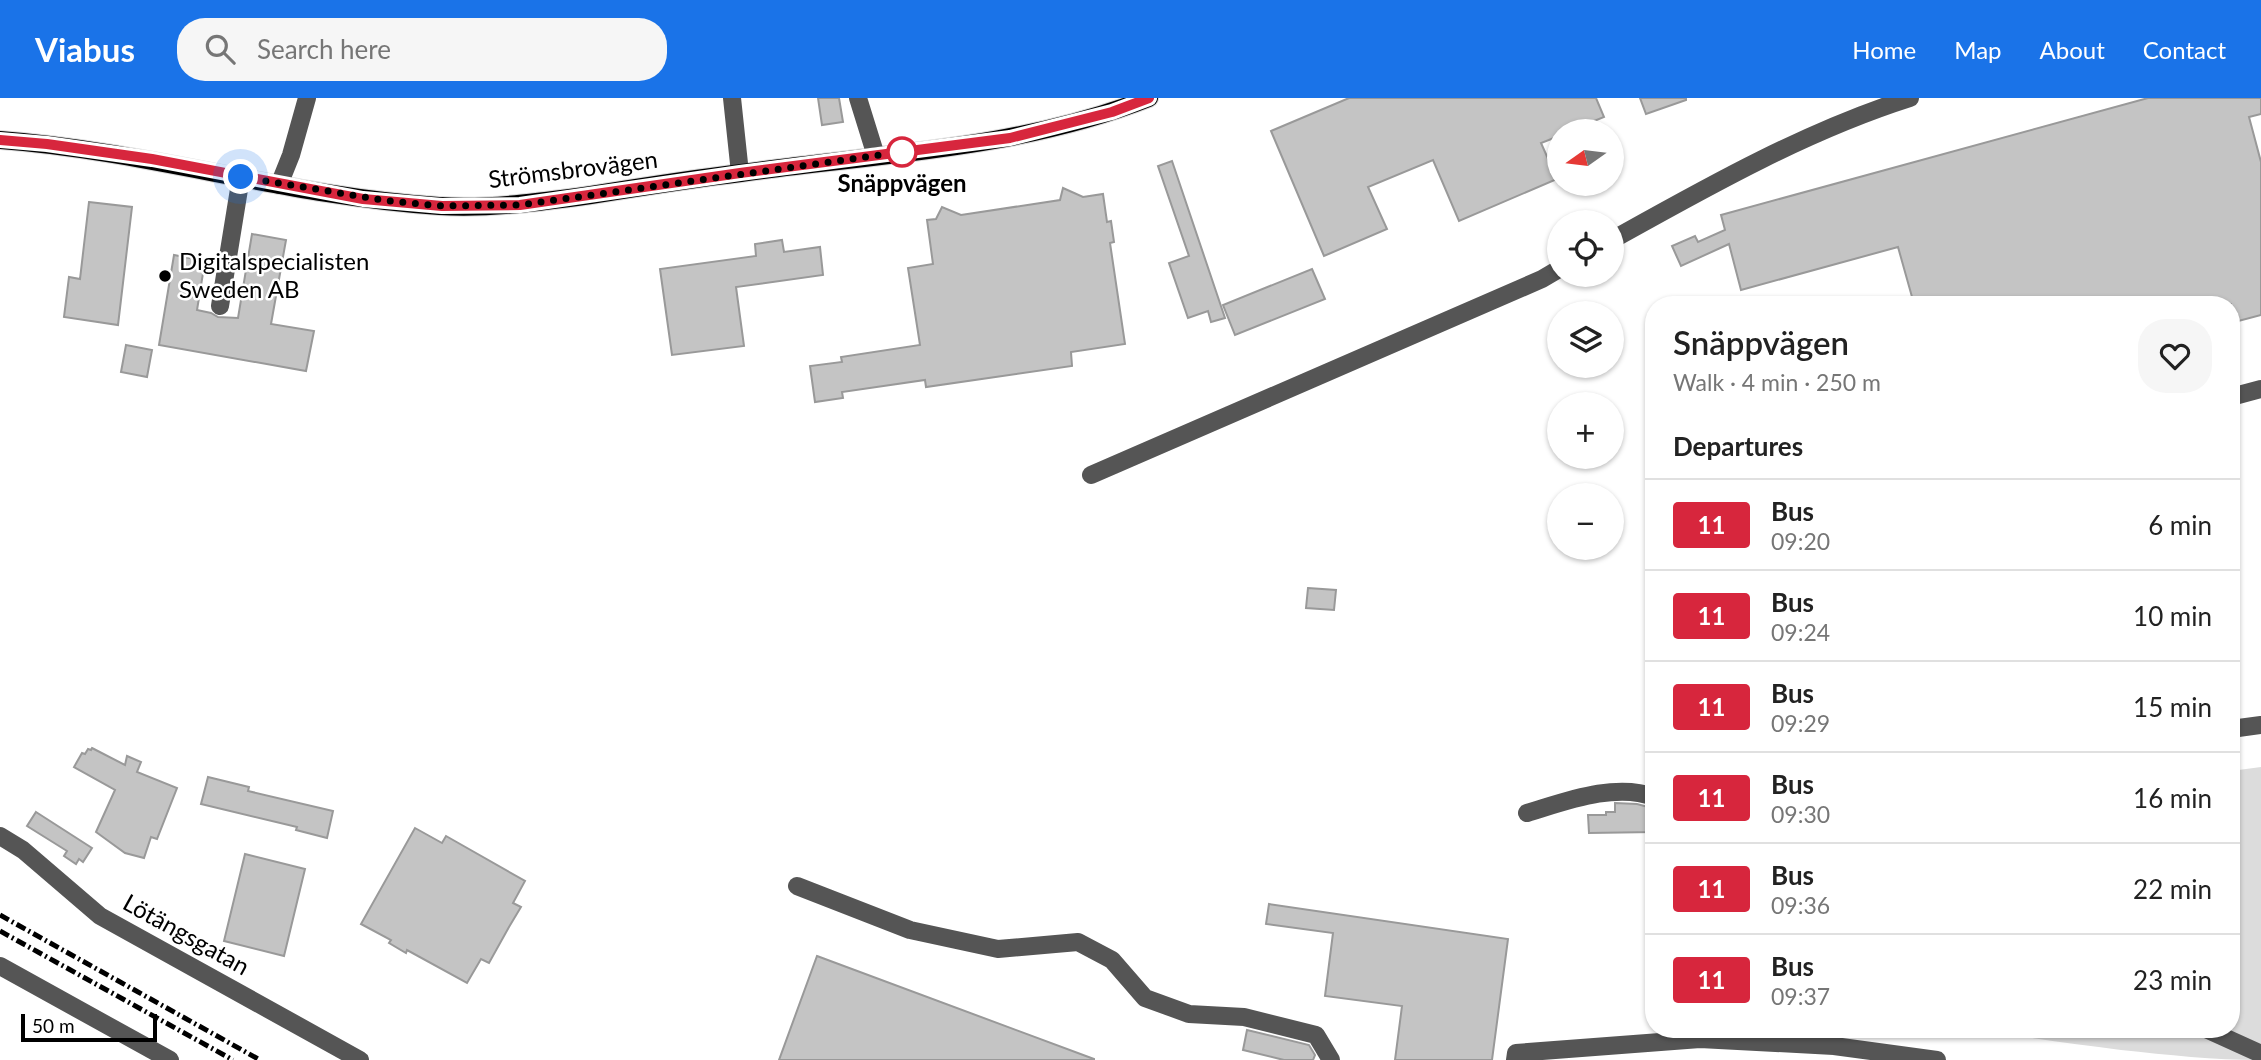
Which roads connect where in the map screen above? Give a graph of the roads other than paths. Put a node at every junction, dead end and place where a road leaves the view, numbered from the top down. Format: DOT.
graph roads {
  1 [pos="307,98"];
  2 [pos="732,98"];
  3 [pos="858,98"];
  4 [pos="1149,98"];
  5 [pos="1910,98"];
  6 [pos="0,140"];
  7 [pos="876,156"];
  8 [pos="740,173"];
  9 [pos="241,177"];
  10 [pos="279,185"];
  11 [pos="1624,233"];
  12 [pos="1547,276"];
  13 [pos="220,306"];
  14 [pos="2261,389"];
  15 [pos="2240,395"];
  16 [pos="1091,475"];
  17 [pos="2261,725"];
  18 [pos="2240,728"];
  19 [pos="1645,793"];
  20 [pos="1527,813"];
  21 [pos="0,836"];
  22 [pos="797,886"];
  23 [pos="0,966"];
  24 [pos="2226,1038"];
  25 [pos="2261,1054"];
  26 [pos="1516,1057"];
  27 [pos="170,1060"];
  28 [pos="360,1060"];
  29 [pos="1331,1060"];
  30 [pos="1937,1060"];
  1 -- 10 [label="street"];
  2 -- 8 [label="street"];
  3 -- 7 [label="street"];
  4 -- 7 [label="main road, Strömsbrovägen"];
  5 -- 11 [label="street"];
  6 -- 9 [label="main road, Strömsbrovägen"];
  7 -- 8 [label="main road, Strömsbrovägen"];
  8 -- 10 [label="main road, Strömsbrovägen"];
  9 -- 10 [label="main road, Strömsbrovägen"];
  9 -- 13 [label="street"];
  12 -- 16 [label="street"];
  14 -- 15 [label="street"];
  17 -- 18 [label="street"];
  19 -- 20 [label="street"];
  21 -- 28 [label="street, Lötängsgatan"];
  22 -- 29 [label="street"];
  23 -- 27 [label="street"];
  24 -- 25 [label="street"];
  26 -- 30 [label="street"];
}
